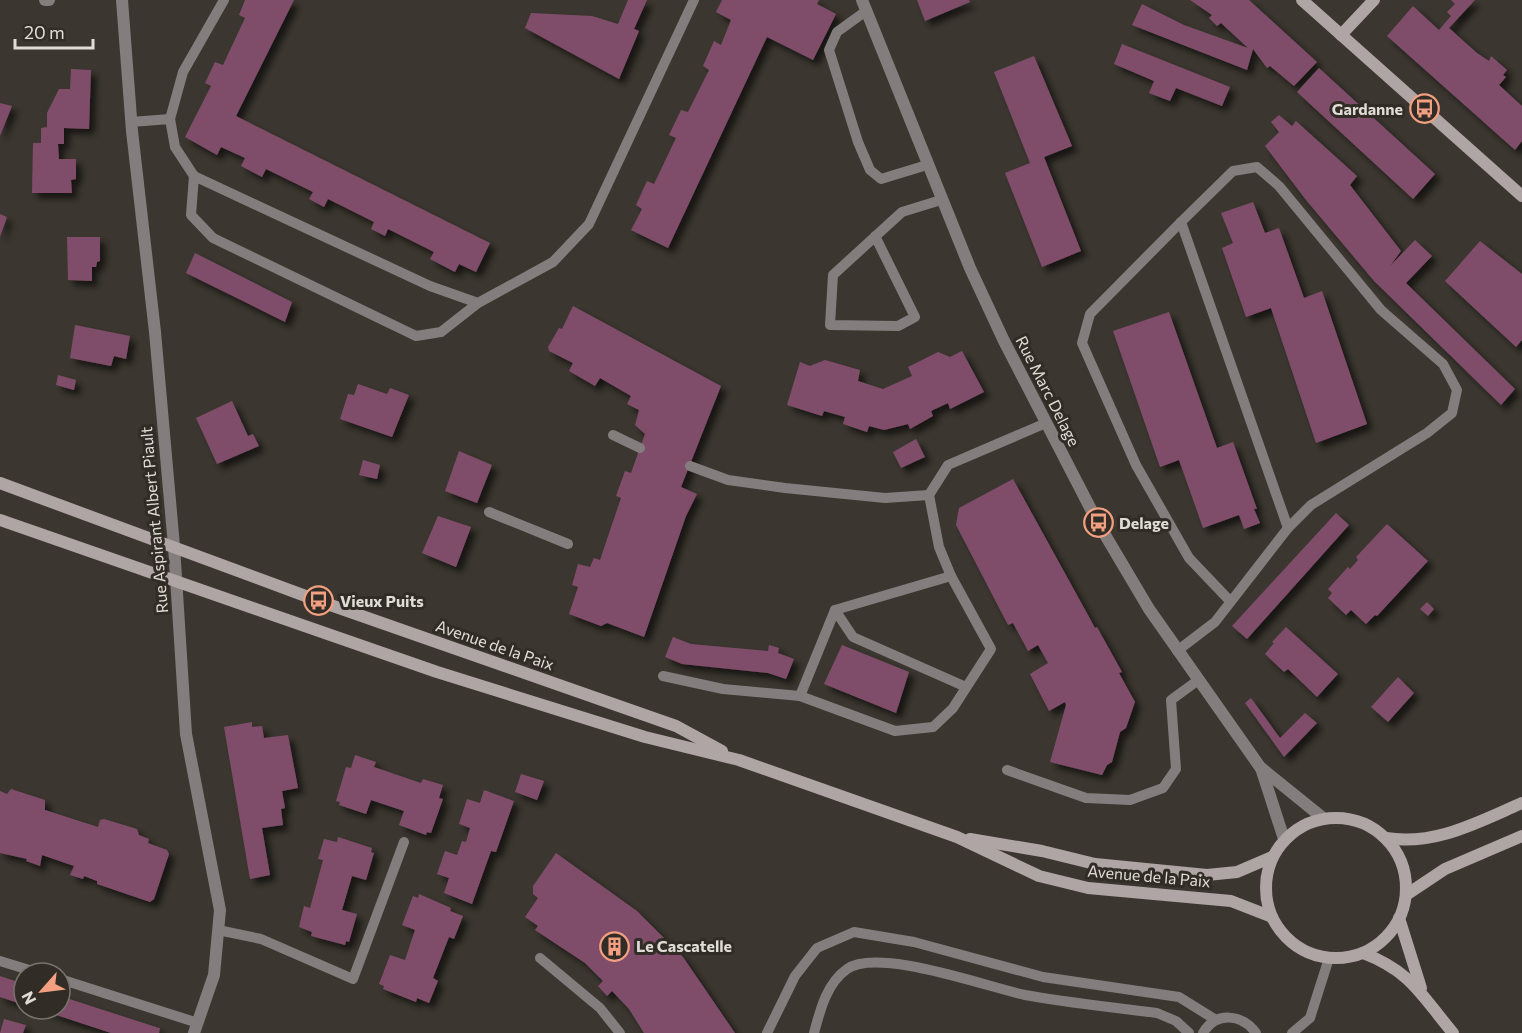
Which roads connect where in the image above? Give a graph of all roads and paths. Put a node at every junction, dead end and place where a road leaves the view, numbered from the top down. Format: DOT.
graph roads {
  1 [pos="45,0"];
  2 [pos="49,0"];
  3 [pos="122,0"];
  4 [pos="224,0"];
  5 [pos="694,0"];
  6 [pos="1302,0"];
  7 [pos="1374,0"];
  8 [pos="864,5"];
  9 [pos="1341,35"];
  10 [pos="170,119"];
  11 [pos="131,122"];
  12 [pos="927,165"];
  13 [pos="194,176"];
  14 [pos="1522,196"];
  15 [pos="941,200"];
  16 [pos="1181,222"];
  17 [pos="875,236"];
  18 [pos="478,303"];
  19 [pos="1046,423"];
  20 [pos="613,435"];
  21 [pos="640,448"];
  22 [pos="690,466"];
  23 [pos="0,483"];
  24 [pos="929,495"];
  25 [pos="489,512"];
  26 [pos="0,520"];
  27 [pos="1288,528"];
  28 [pos="568,544"];
  29 [pos="174,546"];
  30 [pos="951,576"];
  31 [pos="177,584"];
  32 [pos="1230,601"];
  33 [pos="835,610"];
  34 [pos="1177,651"];
  35 [pos="663,676"];
  36 [pos="1197,681"];
  37 [pos="966,687"];
  38 [pos="800,696"];
  39 [pos="739,760"];
  40 [pos="1260,767"];
  41 [pos="1007,770"];
  42 [pos="1522,803"];
  43 [pos="1323,818"];
  44 [pos="1522,836"];
  45 [pos="957,837"];
  46 [pos="1386,838"];
  47 [pos="1284,839"];
  48 [pos="404,842"];
  49 [pos="1272,857"];
  50 [pos="1406,895"];
  51 [pos="1272,917"];
  52 [pos="1399,918"];
  53 [pos="218,930"];
  54 [pos="1363,953"];
  55 [pos="540,958"];
  56 [pos="1329,958"];
  57 [pos="72,984"];
  58 [pos="1422,992"];
  59 [pos="1216,1020"];
  60 [pos="196,1028"];
  61 [pos="620,1033"];
  62 [pos="767,1033"];
  63 [pos="814,1033"];
  64 [pos="1189,1033"];
  65 [pos="1203,1033"];
  66 [pos="1256,1033"];
  67 [pos="1292,1033"];
  68 [pos="1453,1033"];
  1 -- 2 [label="street"];
  3 -- 11 [label="street, Rue Aspirant Albert Piault"];
  4 -- 10 [label="lane"];
  5 -- 18 [label="lane"];
  6 -- 9 [label="main road"];
  7 -- 9 [label="main road"];
  8 -- 12 [label="street, Rue Marc Delage"];
  8 -- 12 [label="lane"];
  9 -- 14 [label="main road"];
  10 -- 11 [label="lane"];
  10 -- 13 [label="lane"];
  11 -- 29 [label="street, Rue Aspirant Albert Piault"];
  12 -- 15 [label="street, Rue Marc Delage"];
  13 -- 18 [label="lane"];
  13 -- 18 [label="lane"];
  15 -- 17 [label="lane"];
  15 -- 19 [label="street, Rue Marc Delage"];
  16 -- 27 [label="lane"];
  16 -- 27 [label="lane"];
  16 -- 32 [label="lane"];
  17 -- 17 [label="lane"];
  19 -- 24 [label="lane"];
  19 -- 34 [label="street, Rue Marc Delage"];
  20 -- 21 [label="lane"];
  22 -- 24 [label="lane"];
  23 -- 29 [label="main road, Avenue de la Paix"];
  24 -- 30 [label="lane"];
  25 -- 28 [label="lane"];
  26 -- 31 [label="main road, Avenue de la Paix"];
  27 -- 32 [label="lane"];
  29 -- 31 [label="street, Rue Aspirant Albert Piault"];
  29 -- 39 [label="main road, Avenue de la Paix"];
  30 -- 33 [label="lane"];
  30 -- 37 [label="lane"];
  31 -- 39 [label="main road, Avenue de la Paix"];
  31 -- 53 [label="street, Rue Aspirant Albert Piault"];
  32 -- 34 [label="lane"];
  33 -- 37 [label="lane"];
  33 -- 38 [label="lane"];
  34 -- 36 [label="street, Rue Marc Delage"];
  35 -- 38 [label="lane"];
  36 -- 40 [label="street, Rue Marc Delage"];
  36 -- 41 [label="lane"];
  37 -- 38 [label="lane"];
  39 -- 45 [label="main road, Avenue de la Paix"];
  40 -- 43 [label="street, Rue Marc Delage"];
  40 -- 47 [label="street, Rue Marc Delage"];
  42 -- 46 [label="main road"];
  43 -- 46 [label="main road"];
  43 -- 47 [label="main road"];
  44 -- 50 [label="main road"];
  45 -- 49 [label="main road, Avenue de la Paix"];
  45 -- 51 [label="main road, Avenue de la Paix"];
  46 -- 50 [label="main road"];
  47 -- 49 [label="main road"];
  48 -- 53 [label="lane"];
  49 -- 51 [label="main road"];
  50 -- 52 [label="main road"];
  51 -- 56 [label="main road"];
  52 -- 54 [label="main road"];
  52 -- 58 [label="main road"];
  53 -- 60 [label="street, Rue Aspirant Albert Piault"];
  54 -- 56 [label="main road"];
  54 -- 58 [label="main road"];
  55 -- 61 [label="lane"];
  56 -- 67 [label="lane"];
  57 -- 60 [label="lane"];
  58 -- 68 [label="main road"];
  59 -- 62 [label="lane"];
  59 -- 65 [label="lane"];
  59 -- 66 [label="lane"];
  63 -- 64 [label="lane"];
}
